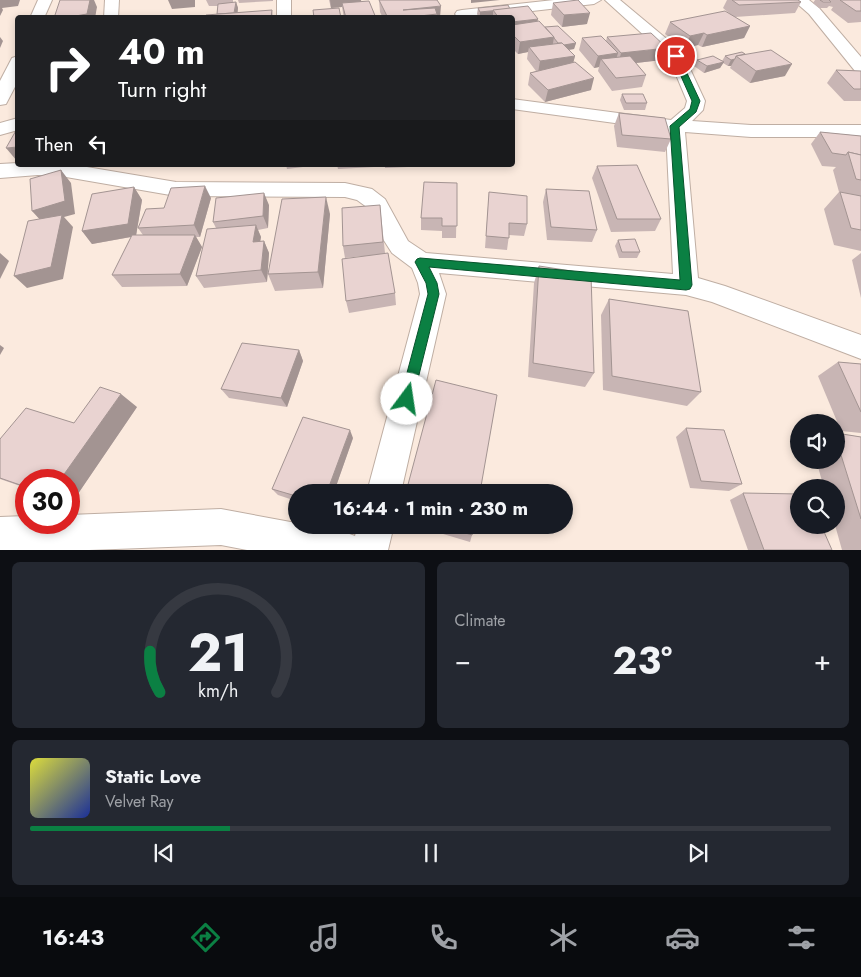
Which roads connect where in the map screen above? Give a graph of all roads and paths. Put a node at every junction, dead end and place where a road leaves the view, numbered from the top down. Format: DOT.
graph roads {
  1 [pos="45,0"];
  2 [pos="112,0"];
  3 [pos="284,0"];
  4 [pos="452,0"];
  5 [pos="594,0"];
  6 [pos="612,0"];
  7 [pos="800,0"];
  8 [pos="38,15"];
  9 [pos="111,15"];
  10 [pos="284,15"];
  11 [pos="461,15"];
  12 [pos="470,15"];
  13 [pos="861,67"];
  14 [pos="15,68"];
  15 [pos="0,100"];
  16 [pos="515,104"];
  17 [pos="15,125"];
  18 [pos="675,126"];
  19 [pos="0,129"];
  20 [pos="861,131"];
  21 [pos="0,171"];
  22 [pos="420,262"];
  23 [pos="686,285"];
  24 [pos="861,347"];
  25 [pos="386,484"];
  26 [pos="374,534"];
  27 [pos="0,535"];
  28 [pos="345,550"];
  29 [pos="370,550"];
  1 -- 8 [label="street"];
  2 -- 9 [label="street"];
  3 -- 10 [label="street"];
  4 -- 11 [label="street"];
  5 -- 12 [label="street"];
  6 -- 18 [label="street"];
  7 -- 13 [label="street"];
  14 -- 15 [label="street"];
  16 -- 18 [label="street"];
  17 -- 19 [label="street"];
  18 -- 20 [label="street"];
  18 -- 23 [label="street"];
  21 -- 22 [label="street"];
  22 -- 23 [label="street"];
  22 -- 25 [label="street"];
  23 -- 24 [label="street"];
  26 -- 29 [label="street"];
  27 -- 28 [label="street"];
}
